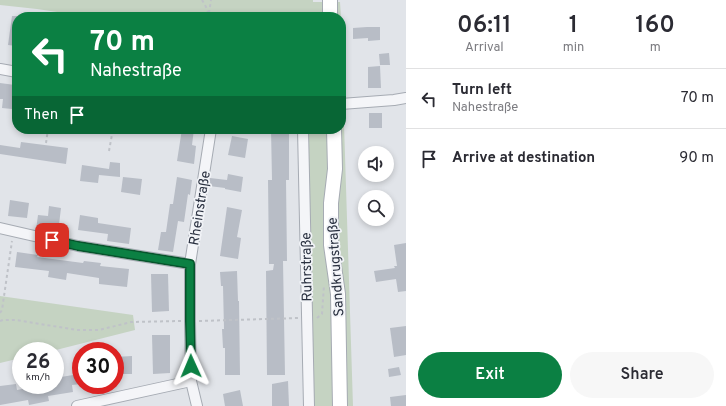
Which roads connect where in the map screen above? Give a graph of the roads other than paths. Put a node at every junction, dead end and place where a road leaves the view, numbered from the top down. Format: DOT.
graph roads {
  1 [pos="330,0"];
  2 [pos="330,12"];
  3 [pos="0,69"];
  4 [pos="12,71"];
  5 [pos="406,98"];
  6 [pos="346,104"];
  7 [pos="211,134"];
  8 [pos="303,134"];
  9 [pos="334,134"];
  10 [pos="0,228"];
  11 [pos="190,264"];
  12 [pos="191,381"];
  13 [pos="77,406"];
  14 [pos="197,406"];
  15 [pos="309,406"];
  16 [pos="340,406"];
  1 -- 2 [label="street"];
  3 -- 4 [label="street"];
  5 -- 6 [label="street"];
  7 -- 11 [label="street, Rheinstraße"];
  8 -- 15 [label="street, Ruhrstraße"];
  9 -- 16 [label="street, Sandkrugstraße"];
  10 -- 11 [label="street"];
  11 -- 12 [label="street, Rheinstraße"];
  12 -- 13 [label="street"];
  12 -- 14 [label="street, Rheinstraße"];
}
